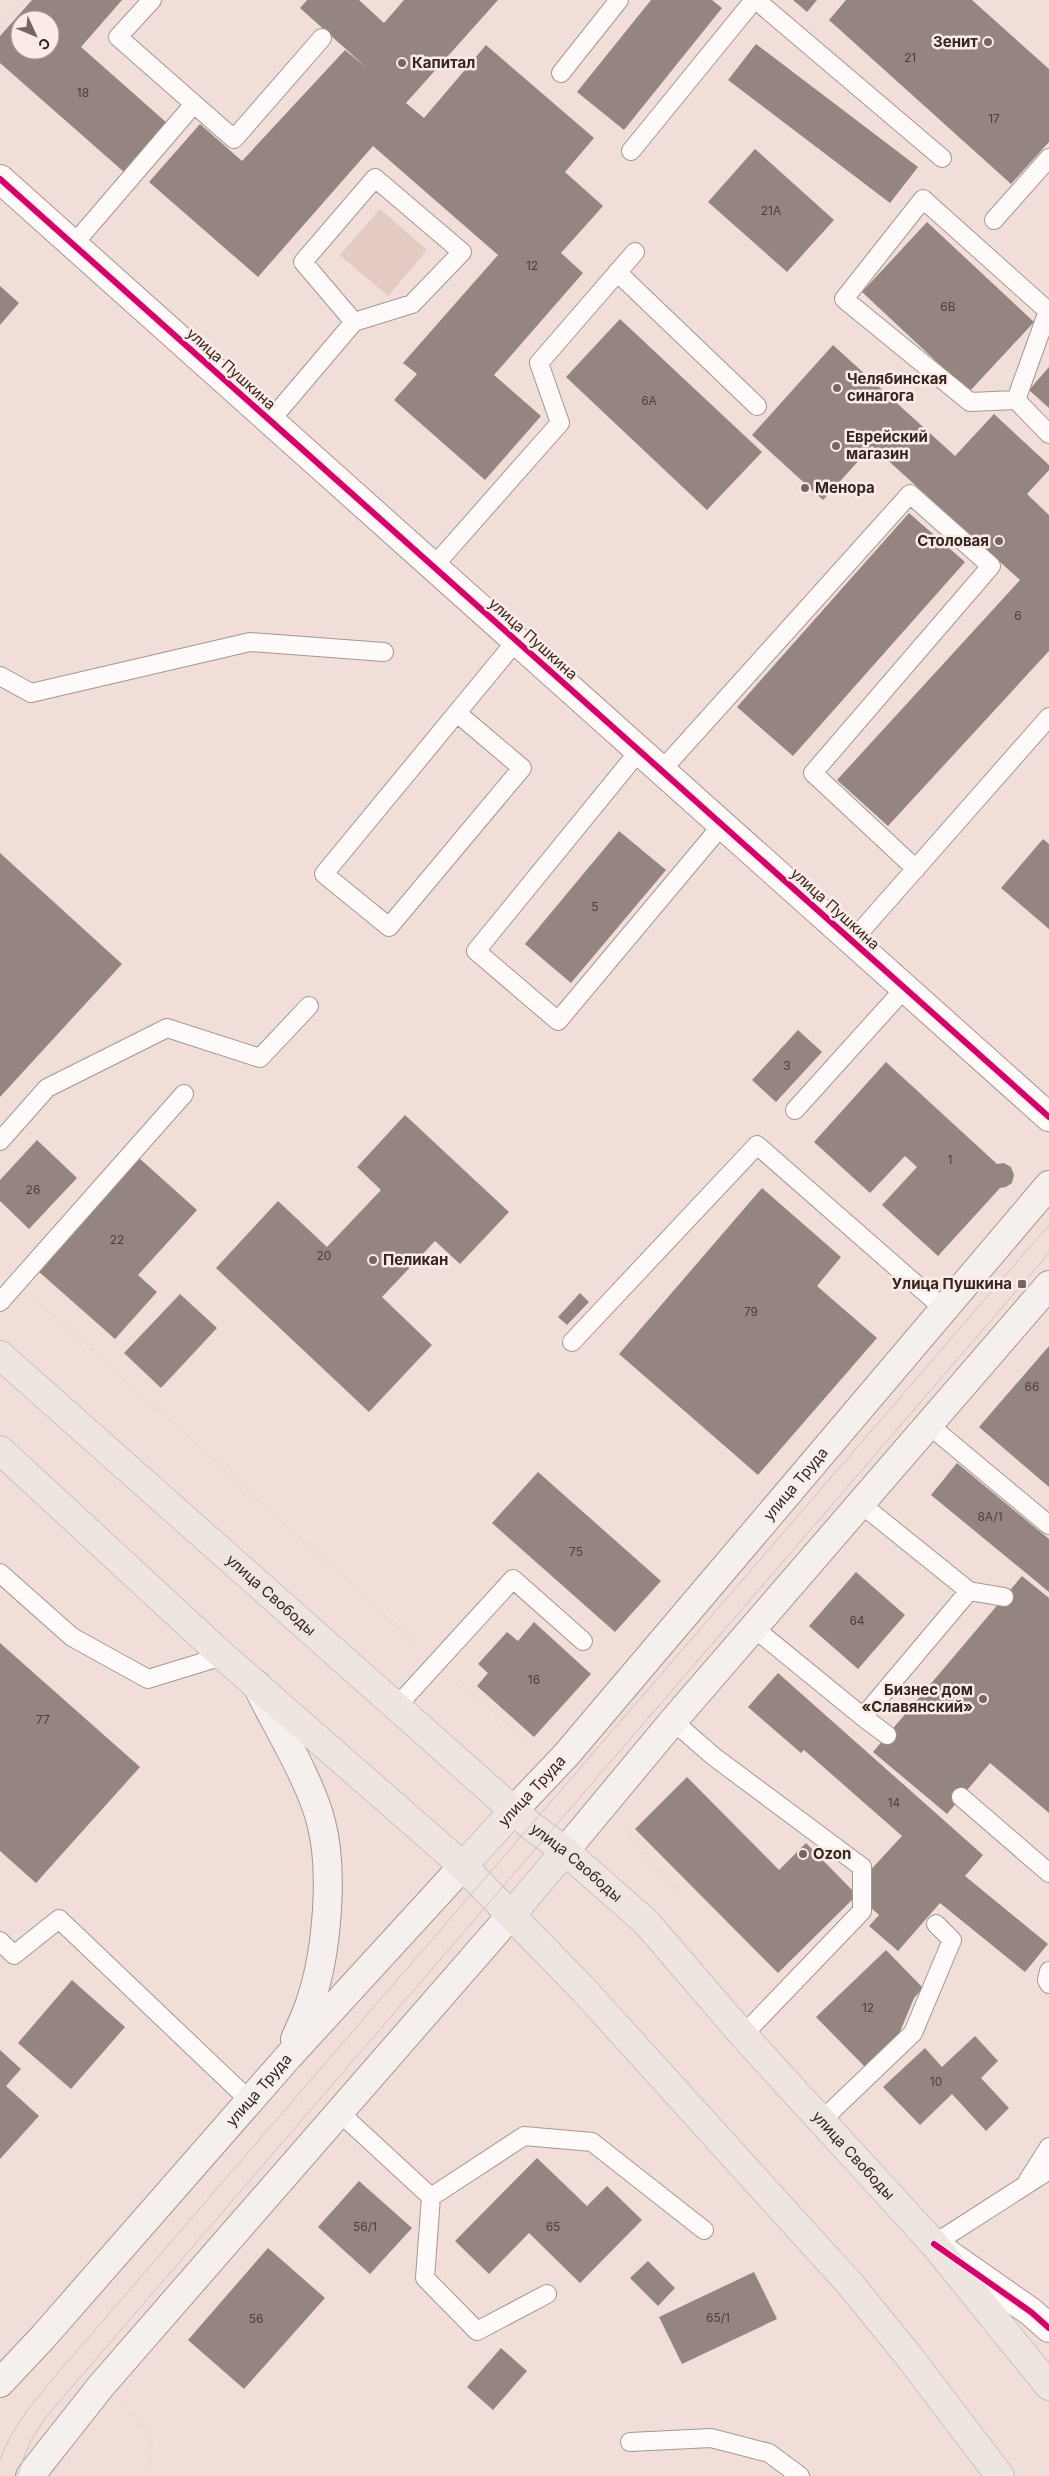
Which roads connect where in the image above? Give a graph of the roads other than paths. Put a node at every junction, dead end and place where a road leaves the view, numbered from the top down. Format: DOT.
graph roads {
  1 [pos="152,0"];
  2 [pos="619,0"];
  3 [pos="755,0"];
  4 [pos="322,38"];
  5 [pos="561,73"];
  6 [pos="194,104"];
  7 [pos="631,151"];
  8 [pos="942,158"];
  9 [pos="1049,158"];
  10 [pos="0,179"];
  11 [pos="994,220"];
  12 [pos="74,245"];
  13 [pos="635,252"];
  14 [pos="617,272"];
  15 [pos="354,322"];
  16 [pos="1016,400"];
  17 [pos="758,406"];
  18 [pos="270,421"];
  19 [pos="1049,434"];
  20 [pos="433,567"];
  21 [pos="516,641"];
  22 [pos="384,652"];
  23 [pos="0,676"];
  24 [pos="457,713"];
  25 [pos="1049,717"];
  26 [pos="639,751"];
  27 [pos="661,771"];
  28 [pos="722,825"];
  29 [pos="916,869"];
  30 [pos="852,941"];
  31 [pos="905,988"];
  32 [pos="309,1006"];
  33 [pos="184,1094"];
  34 [pos="795,1110"];
  35 [pos="1049,1117"];
  36 [pos="0,1141"];
  37 [pos="1049,1185"];
  38 [pos="1049,1285"];
  39 [pos="0,1302"];
  40 [pos="942,1308"];
  41 [pos="572,1342"];
  42 [pos="0,1355"];
  43 [pos="929,1425"];
  44 [pos="0,1450"];
  45 [pos="861,1504"];
  46 [pos="1049,1525"];
  47 [pos="0,1573"];
  48 [pos="969,1590"];
  49 [pos="1004,1597"];
  50 [pos="754,1628"];
  51 [pos="583,1641"];
  52 [pos="224,1656"];
  53 [pos="255,1683"];
  54 [pos="397,1706"];
  55 [pos="863,1717"];
  56 [pos="673,1721"];
  57 [pos="887,1735"];
  58 [pos="961,1797"];
  59 [pos="514,1810"];
  60 [pos="565,1850"];
  61 [pos="463,1866"];
  62 [pos="1049,1873"];
  63 [pos="511,1914"];
  64 [pos="936,1924"];
  65 [pos="0,1942"];
  66 [pos="1049,1971"];
  67 [pos="1049,1984"];
  68 [pos="744,2035"];
  69 [pos="288,2057"];
  70 [pos="250,2101"];
  71 [pos="339,2112"];
  72 [pos="821,2121"];
  73 [pos="1049,2146"];
  74 [pos="1049,2170"];
  75 [pos="1024,2186"];
  76 [pos="431,2196"];
  77 [pos="704,2230"];
  78 [pos="934,2244"];
  79 [pos="547,2294"];
  80 [pos="1049,2328"];
  81 [pos="0,2383"];
  82 [pos="1049,2386"];
  83 [pos="630,2442"];
  84 [pos="30,2476"];
  85 [pos="800,2476"];
  86 [pos="1000,2476"];
  1 -- 6 [label="lane"];
  2 -- 5 [label="lane"];
  3 -- 7 [label="lane"];
  3 -- 8 [label="lane"];
  4 -- 6 [label="lane"];
  6 -- 12 [label="lane"];
  9 -- 11 [label="lane"];
  10 -- 12 [label="street, улица Пушкина"];
  12 -- 18 [label="street, улица Пушкина"];
  13 -- 14 [label="lane"];
  14 -- 17 [label="lane"];
  14 -- 20 [label="lane"];
  15 -- 15 [label="lane"];
  15 -- 18 [label="lane"];
  16 -- 16 [label="lane"];
  16 -- 19 [label="lane"];
  18 -- 20 [label="street, улица Пушкина"];
  20 -- 21 [label="street, улица Пушкина"];
  21 -- 24 [label="lane"];
  21 -- 26 [label="street, улица Пушкина"];
  22 -- 23 [label="lane"];
  24 -- 24 [label="lane"];
  25 -- 29 [label="lane"];
  26 -- 27 [label="street, улица Пушкина"];
  26 -- 28 [label="lane"];
  27 -- 28 [label="street, улица Пушкина"];
  27 -- 29 [label="lane"];
  28 -- 30 [label="street, улица Пушкина"];
  29 -- 30 [label="lane"];
  30 -- 31 [label="street, улица Пушкина"];
  31 -- 34 [label="lane"];
  31 -- 35 [label="street, улица Пушкина"];
  32 -- 36 [label="lane"];
  33 -- 39 [label="lane"];
  37 -- 40 [label="main road, улица Труда"];
  38 -- 43 [label="main road"];
  40 -- 41 [label="lane"];
  40 -- 59 [label="main road, улица Труда"];
  42 -- 54 [label="main road, улица Свободы"];
  43 -- 45 [label="main road"];
  43 -- 46 [label="lane"];
  44 -- 52 [label="main road"];
  45 -- 48 [label="lane"];
  45 -- 50 [label="main road"];
  47 -- 52 [label="lane"];
  48 -- 49 [label="lane"];
  48 -- 55 [label="lane"];
  50 -- 55 [label="lane"];
  50 -- 56 [label="main road"];
  51 -- 54 [label="lane"];
  52 -- 53 [label="main road"];
  53 -- 61 [label="main road"];
  53 -- 69 [label="main road"];
  54 -- 59 [label="main road, улица Свободы"];
  55 -- 57 [label="lane"];
  56 -- 60 [label="main road"];
  56 -- 68 [label="lane"];
  58 -- 62 [label="lane"];
  59 -- 60 [label="main road, улица Свободы"];
  59 -- 61 [label="main road, улица Труда"];
  60 -- 63 [label="main road"];
  60 -- 68 [label="main road, улица Свободы"];
  61 -- 63 [label="main road"];
  61 -- 69 [label="main road, улица Труда"];
  63 -- 71 [label="main road"];
  63 -- 86 [label="main road"];
  64 -- 72 [label="lane"];
  65 -- 70 [label="lane"];
  66 -- 67 [label="lane"];
  68 -- 72 [label="main road, улица Свободы"];
  69 -- 70 [label="main road, улица Труда"];
  70 -- 81 [label="main road, улица Труда"];
  71 -- 76 [label="lane"];
  71 -- 84 [label="main road"];
  72 -- 78 [label="main road, улица Свободы"];
  73 -- 75 [label="lane"];
  74 -- 75 [label="lane"];
  75 -- 78 [label="lane"];
  76 -- 77 [label="lane"];
  76 -- 79 [label="lane"];
  78 -- 80 [label="street"];
  78 -- 82 [label="main road, улица Свободы"];
  83 -- 85 [label="lane"];
}
